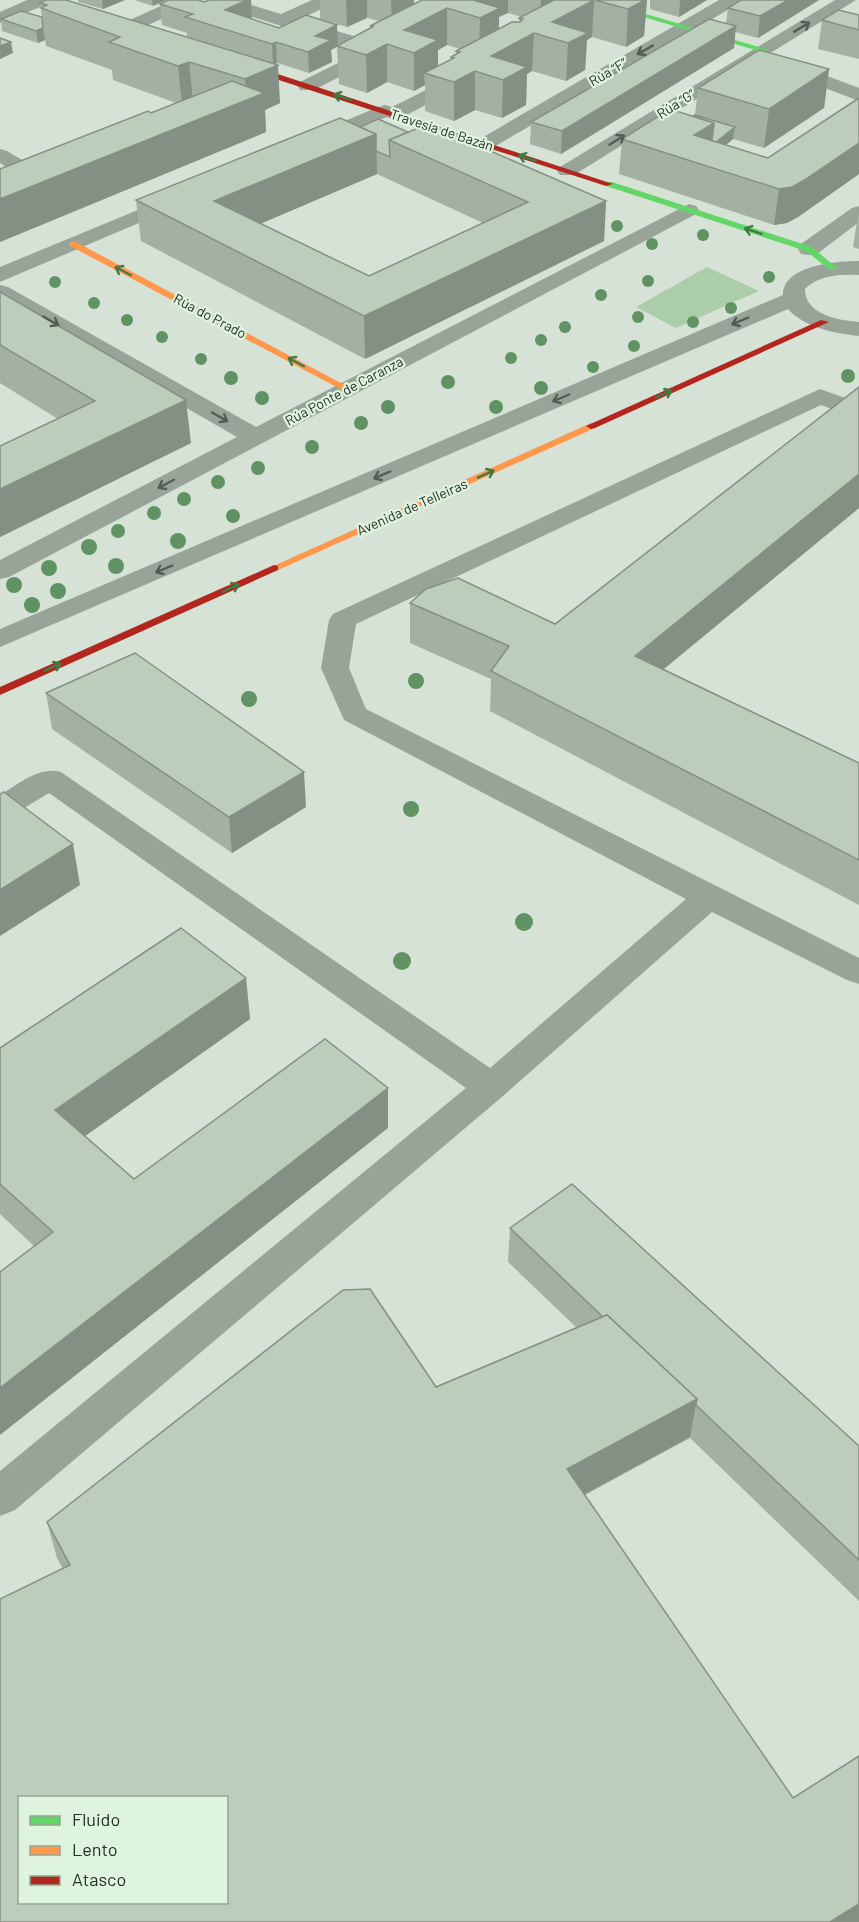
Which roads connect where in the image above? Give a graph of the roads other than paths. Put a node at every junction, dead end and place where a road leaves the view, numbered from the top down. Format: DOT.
graph roads {
  1 [pos="188,0"];
  2 [pos="217,0"];
  3 [pos="326,0"];
  4 [pos="732,0"];
  5 [pos="847,0"];
  6 [pos="48,1"];
  7 [pos="596,5"];
  8 [pos="0,18"];
  9 [pos="283,20"];
  10 [pos="122,26"];
  11 [pos="686,27"];
  12 [pos="149,35"];
  13 [pos="398,40"];
  14 [pos="378,50"];
  15 [pos="761,52"];
  16 [pos="217,57"];
  17 [pos="477,70"];
  18 [pos="308,86"];
  19 [pos="859,95"];
  20 [pos="389,113"];
  21 [pos="484,144"];
  22 [pos="299,148"];
  23 [pos="0,155"];
  24 [pos="567,171"];
  25 [pos="202,189"];
  26 [pos="0,195"];
  27 [pos="689,210"];
  28 [pos="859,212"];
  29 [pos="73,244"];
  30 [pos="808,249"];
  31 [pos="833,268"];
  32 [pos="859,268"];
  33 [pos="0,275"];
  34 [pos="0,292"];
  35 [pos="794,298"];
  36 [pos="824,322"];
  37 [pos="859,329"];
  38 [pos="347,389"];
  39 [pos="859,412"];
  40 [pos="255,437"];
  41 [pos="0,571"];
  42 [pos="0,639"];
  43 [pos="0,691"];
  44 [pos="0,808"];
  45 [pos="709,897"];
  46 [pos="859,972"];
  47 [pos="491,1087"];
  48 [pos="0,1497"];
  1 -- 10 [label="street"];
  2 -- 9 [label="street"];
  3 -- 9 [label="street"];
  4 -- 11 [label="street, Rúa “F”"];
  15 -- 5 [label="street, Rúa “G”, one-way"];
  6 -- 8 [label="street"];
  7 -- 11 [label="street"];
  9 -- 14 [label="street"];
  10 -- 12 [label="street"];
  11 -- 15 [label="street"];
  11 -- 21 [label="street, Rúa “F”, one-way"];
  13 -- 14 [label="street"];
  14 -- 18 [label="street"];
  15 -- 19 [label="street"];
  24 -- 15 [label="street, Rúa “G”, one-way"];
  16 -- 18 [label="street, Travesía de Bazán"];
  17 -- 20 [label="street"];
  20 -- 18 [label="street, Travesía de Bazán, one-way"];
  20 -- 21 [label="street, Travesía de Bazán"];
  20 -- 22 [label="street"];
  24 -- 21 [label="street, Travesía de Bazán, one-way"];
  23 -- 26 [label="street"];
  24 -- 27 [label="street, Travesía de Bazán"];
  25 -- 29 [label="street"];
  30 -- 27 [label="street, Travesía de Bazán, one-way"];
  27 -- 38 [label="street, Rúa Ponte de Caranza"];
  28 -- 30 [label="street"];
  29 -- 33 [label="street"];
  38 -- 29 [label="street, Rúa do Prado, one-way"];
  30 -- 31 [label="street, Travesía de Bazán"];
  31 -- 32 [label="street"];
  31 -- 35 [label="street"];
  34 -- 40 [label="street, one-way"];
  35 -- 36 [label="street"];
  35 -- 42 [label="street, one-way"];
  36 -- 37 [label="street"];
  43 -- 36 [label="street, Avenida de Telleiras, one-way"];
  38 -- 40 [label="street, Rúa Ponte de Caranza"];
  39 -- 45 [label="street"];
  40 -- 41 [label="street, Rúa Ponte de Caranza, one-way"];
  44 -- 47 [label="street"];
  45 -- 46 [label="street"];
  45 -- 47 [label="street"];
  47 -- 48 [label="street"];
}
